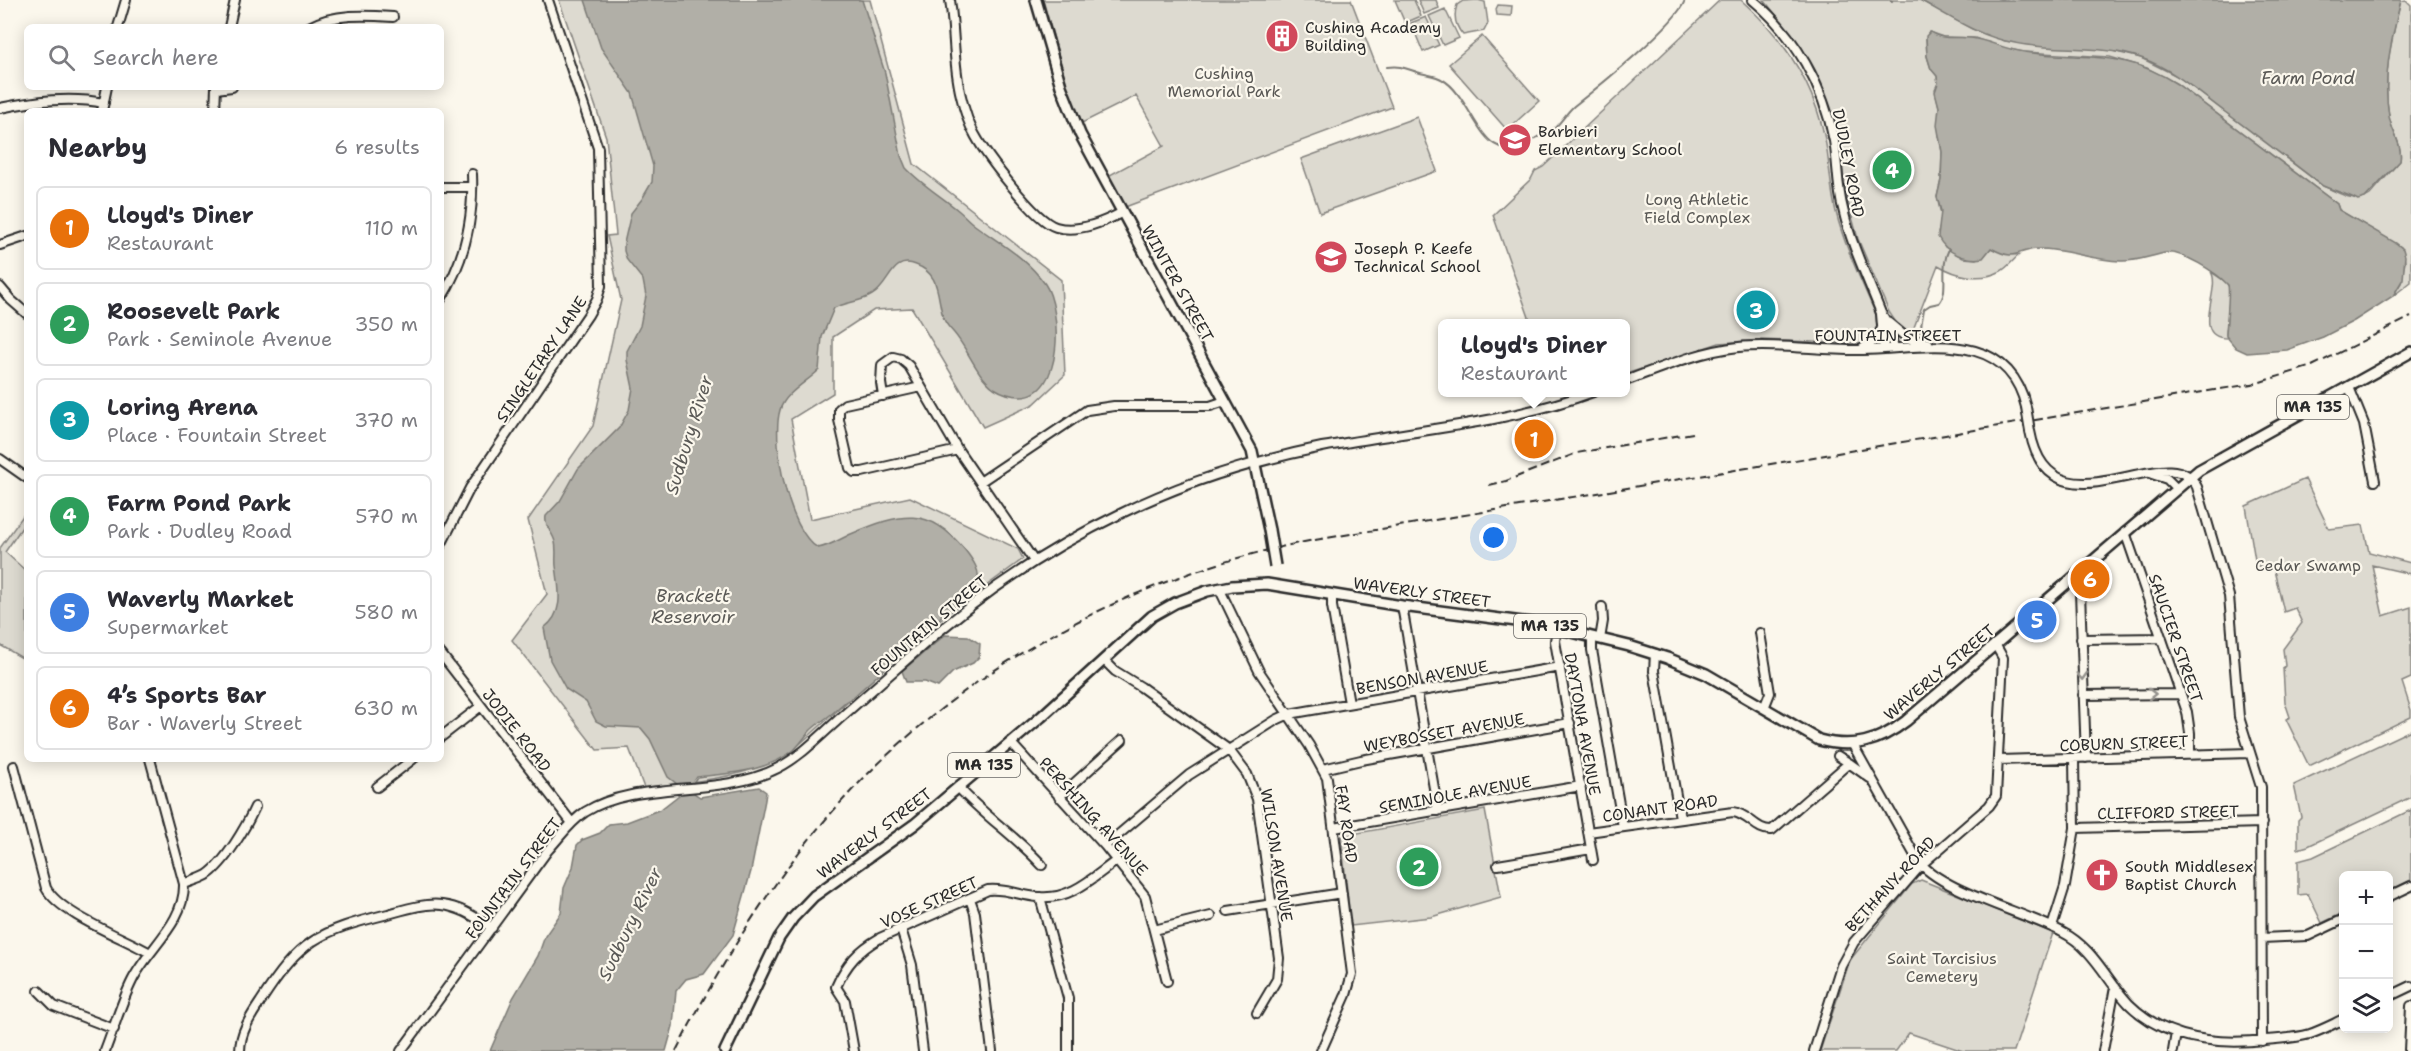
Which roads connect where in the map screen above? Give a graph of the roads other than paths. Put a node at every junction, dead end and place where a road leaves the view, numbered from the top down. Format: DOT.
graph roads {
  1 [pos="126,0"];
  2 [pos="235,0"];
  3 [pos="548,0"];
  4 [pos="950,0"];
  5 [pos="1036,0"];
  6 [pos="1753,0"];
  7 [pos="393,17"];
  8 [pos="119,24"];
  9 [pos="230,24"];
  10 [pos="316,24"];
  11 [pos="106,90"];
  12 [pos="216,90"];
  13 [pos="103,107"];
  14 [pos="0,108"];
  15 [pos="215,108"];
  16 [pos="472,174"];
  17 [pos="444,187"];
  18 [pos="472,187"];
  19 [pos="1121,213"];
  20 [pos="24,237"];
  21 [pos="0,245"];
  22 [pos="0,287"];
  23 [pos="444,293"];
  24 [pos="24,311"];
  25 [pos="1885,323"];
  26 [pos="1941,345"];
  27 [pos="1894,348"];
  28 [pos="1884,349"];
  29 [pos="1861,350"];
  30 [pos="2411,352"];
  31 [pos="1630,380"];
  32 [pos="921,387"];
  33 [pos="2349,387"];
  34 [pos="883,396"];
  35 [pos="1580,397"];
  36 [pos="1226,401"];
  37 [pos="958,450"];
  38 [pos="0,459"];
  39 [pos="1255,463"];
  40 [pos="2148,473"];
  41 [pos="24,476"];
  42 [pos="2190,477"];
  43 [pos="2375,481"];
  44 [pos="980,482"];
  45 [pos="2176,489"];
  46 [pos="2126,532"];
  47 [pos="444,539"];
  48 [pos="1034,561"];
  49 [pos="2072,578"];
  50 [pos="1276,585"];
  51 [pos="1219,588"];
  52 [pos="1332,595"];
  53 [pos="1402,606"];
  54 [pos="1602,607"];
  55 [pos="1557,628"];
  56 [pos="1760,633"];
  57 [pos="1596,638"];
  58 [pos="2162,638"];
  59 [pos="2081,639"];
  60 [pos="1995,644"];
  61 [pos="1655,654"];
  62 [pos="444,658"];
  63 [pos="1104,660"];
  64 [pos="1560,667"];
  65 [pos="1417,692"];
  66 [pos="2180,693"];
  67 [pos="2083,695"];
  68 [pos="1349,703"];
  69 [pos="481,706"];
  70 [pos="1764,708"];
  71 [pos="1289,714"];
  72 [pos="1570,723"];
  73 [pos="444,735"];
  74 [pos="1122,740"];
  75 [pos="1011,743"];
  76 [pos="1853,745"];
  77 [pos="1427,748"];
  78 [pos="1229,750"];
  79 [pos="2250,753"];
  80 [pos="2190,755"];
  81 [pos="1838,756"];
  82 [pos="2074,758"];
  83 [pos="2086,758"];
  84 [pos="1999,760"];
  85 [pos="151,762"];
  86 [pos="409,762"];
  87 [pos="1849,764"];
  88 [pos="14,766"];
  89 [pos="1323,769"];
  90 [pos="1872,779"];
  91 [pos="1581,786"];
  92 [pos="377,787"];
  93 [pos="958,788"];
  94 [pos="1059,797"];
  95 [pos="255,807"];
  96 [pos="1438,811"];
  97 [pos="1680,818"];
  98 [pos="572,823"];
  99 [pos="2262,823"];
  100 [pos="1623,826"];
  101 [pos="1334,828"];
  102 [pos="2075,828"];
  103 [pos="1588,832"];
  104 [pos="1105,846"];
  105 [pos="1592,849"];
  106 [pos="1593,860"];
  107 [pos="1116,861"];
  108 [pos="1042,865"];
  109 [pos="1921,865"];
  110 [pos="1498,866"];
  111 [pos="184,884"];
  112 [pos="2411,886"];
  113 [pos="1342,893"];
  114 [pos="2393,895"];
  115 [pos="1040,897"];
  116 [pos="970,899"];
  117 [pos="1273,904"];
  118 [pos="1228,911"];
  119 [pos="1211,916"];
  120 [pos="2339,921"];
  121 [pos="2052,927"];
  122 [pos="492,928"];
  123 [pos="901,929"];
  124 [pos="1154,930"];
  125 [pos="2262,938"];
  126 [pos="150,953"];
  127 [pos="1167,981"];
  128 [pos="2411,986"];
  129 [pos="2115,987"];
  130 [pos="39,991"];
  131 [pos="2393,995"];
  132 [pos="2411,1006"];
  133 [pos="1257,1013"];
  134 [pos="2339,1021"];
  135 [pos="114,1029"];
  136 [pos="2176,1033"];
  137 [pos="2262,1041"];
  138 [pos="2244,1046"];
  139 [pos="105,1051"];
  140 [pos="240,1051"];
  141 [pos="400,1051"];
  142 [pos="725,1051"];
  143 [pos="854,1051"];
  144 [pos="923,1051"];
  145 [pos="992,1051"];
  146 [pos="1068,1051"];
  147 [pos="1321,1051"];
  148 [pos="1814,1051"];
  149 [pos="2103,1051"];
  150 [pos="2173,1051"];
  151 [pos="2409,1051"];
  1 -- 8 [label="street"];
  2 -- 9 [label="street"];
  3 -- 47 [label="street, SINGLETARY LANE"];
  4 -- 19 [label="street"];
  5 -- 19 [label="main road, WINTER STREET"];
  6 -- 25 [label="street, DUDLEY ROAD"];
  7 -- 10 [label="street"];
  11 -- 13 [label="street"];
  12 -- 15 [label="street"];
  13 -- 14 [label="street"];
  16 -- 18 [label="street"];
  17 -- 18 [label="street"];
  18 -- 23 [label="street"];
  19 -- 36 [label="main road, WINTER STREET"];
  20 -- 21 [label="street"];
  22 -- 24 [label="street"];
  25 -- 26 [label="street"];
  25 -- 27 [label="street, DUDLEY ROAD"];
  25 -- 28 [label="street, DUDLEY ROAD"];
  25 -- 29 [label="street"];
  26 -- 27 [label="street, FOUNTAIN STREET"];
  26 -- 40 [label="street, FOUNTAIN STREET, bridge"];
  27 -- 28 [label="street, FOUNTAIN STREET"];
  28 -- 29 [label="street, FOUNTAIN STREET"];
  29 -- 31 [label="street, FOUNTAIN STREET"];
  30 -- 33 [label="main road, WAVERLY STREET / MA 135"];
  32 -- 34 [label="street"];
  32 -- 34 [label="street"];
  32 -- 37 [label="street"];
  33 -- 42 [label="main road, WAVERLY STREET / MA 135"];
  33 -- 43 [label="street"];
  34 -- 37 [label="street"];
  35 -- 39 [label="street, FOUNTAIN STREET"];
  36 -- 39 [label="main road, WINTER STREET"];
  36 -- 44 [label="street"];
  37 -- 44 [label="street"];
  38 -- 41 [label="street"];
  39 -- 48 [label="street, FOUNTAIN STREET"];
  39 -- 50 [label="main road, WINTER STREET, bridge"];
  40 -- 42 [label="street, FOUNTAIN STREET"];
  40 -- 45 [label="street"];
  42 -- 45 [label="main road, WAVERLY STREET / MA 135"];
  42 -- 79 [label="street"];
  44 -- 48 [label="street"];
  45 -- 46 [label="main road, WAVERLY STREET / MA 135"];
  46 -- 49 [label="main road, WAVERLY STREET / MA 135"];
  46 -- 58 [label="street, SAUCIER STREET"];
  48 -- 98 [label="street, FOUNTAIN STREET"];
  49 -- 59 [label="street"];
  49 -- 60 [label="main road, WAVERLY STREET / MA 135"];
  50 -- 51 [label="main road, WAVERLY STREET / MA 135"];
  50 -- 52 [label="main road, WAVERLY STREET / MA 135"];
  51 -- 63 [label="main road, WAVERLY STREET / MA 135"];
  51 -- 71 [label="street, FAY ROAD"];
  52 -- 53 [label="main road, WAVERLY STREET / MA 135"];
  52 -- 68 [label="street"];
  53 -- 55 [label="main road, WAVERLY STREET / MA 135"];
  53 -- 65 [label="street"];
  54 -- 57 [label="street"];
  55 -- 57 [label="main road, WAVERLY STREET / MA 135"];
  55 -- 64 [label="street, DAYTONA AVENUE"];
  56 -- 70 [label="street"];
  57 -- 61 [label="main road, WAVERLY STREET / MA 135"];
  57 -- 100 [label="street"];
  58 -- 59 [label="street"];
  58 -- 66 [label="street, SAUCIER STREET"];
  59 -- 67 [label="street, one-way"];
  60 -- 76 [label="main road, WAVERLY STREET / MA 135"];
  60 -- 84 [label="street, BETHANY ROAD"];
  61 -- 70 [label="main road, WAVERLY STREET / MA 135"];
  61 -- 97 [label="street"];
  62 -- 69 [label="street, JODIE ROAD"];
  63 -- 75 [label="main road, WAVERLY STREET / MA 135"];
  63 -- 78 [label="street, WILSON AVENUE"];
  64 -- 65 [label="street, BENSON AVENUE"];
  64 -- 72 [label="street, DAYTONA AVENUE"];
  65 -- 68 [label="street, BENSON AVENUE"];
  65 -- 77 [label="street"];
  67 -- 66 [label="street, one-way"];
  66 -- 80 [label="street, SAUCIER STREET"];
  67 -- 83 [label="street"];
  68 -- 71 [label="street, BENSON AVENUE"];
  69 -- 73 [label="street"];
  69 -- 98 [label="street, JODIE ROAD"];
  70 -- 76 [label="main road, WAVERLY STREET / MA 135"];
  71 -- 78 [label="street"];
  71 -- 89 [label="street, FAY ROAD"];
  72 -- 77 [label="street, WEYBOSSET AVENUE"];
  72 -- 91 [label="street, DAYTONA AVENUE"];
  74 -- 94 [label="street"];
  75 -- 93 [label="main road, WAVERLY STREET / MA 135"];
  75 -- 94 [label="street, PERSHING AVENUE"];
  76 -- 90 [label="street"];
  77 -- 89 [label="street, WEYBOSSET AVENUE"];
  77 -- 96 [label="street"];
  78 -- 104 [label="street"];
  78 -- 117 [label="street, WILSON AVENUE"];
  79 -- 80 [label="street, COBURN STREET"];
  79 -- 99 [label="street"];
  80 -- 83 [label="street, COBURN STREET"];
  81 -- 87 [label="street"];
  82 -- 83 [label="street, COBURN STREET"];
  82 -- 84 [label="street, COBURN STREET"];
  82 -- 102 [label="street"];
  84 -- 109 [label="street, BETHANY ROAD"];
  85 -- 111 [label="street"];
  86 -- 92 [label="street"];
  87 -- 90 [label="street"];
  87 -- 97 [label="street, CONANT ROAD"];
  88 -- 126 [label="street"];
  89 -- 101 [label="street, FAY ROAD"];
  90 -- 109 [label="street"];
  91 -- 96 [label="street, SEMINOLE AVENUE"];
  91 -- 103 [label="street, DAYTONA AVENUE"];
  93 -- 108 [label="street"];
  93 -- 142 [label="main road, WAVERLY STREET / MA 135"];
  94 -- 104 [label="street, PERSHING AVENUE"];
  95 -- 111 [label="street"];
  96 -- 101 [label="street, SEMINOLE AVENUE"];
  97 -- 100 [label="street, CONANT ROAD"];
  98 -- 122 [label="street, FOUNTAIN STREET"];
  99 -- 102 [label="street, CLIFFORD STREET"];
  99 -- 125 [label="street"];
  100 -- 103 [label="street, CONANT ROAD"];
  101 -- 113 [label="street, FAY ROAD"];
  102 -- 121 [label="street"];
  103 -- 105 [label="street, DAYTONA AVENUE"];
  104 -- 107 [label="street, PERSHING AVENUE"];
  105 -- 106 [label="street, DAYTONA AVENUE"];
  105 -- 110 [label="street"];
  107 -- 115 [label="street, VOSE STREET"];
  107 -- 124 [label="street, PERSHING AVENUE"];
  109 -- 121 [label="street"];
  109 -- 148 [label="street, BETHANY ROAD"];
  111 -- 126 [label="street"];
  112 -- 114 [label="street"];
  113 -- 117 [label="street"];
  113 -- 147 [label="street, FAY ROAD"];
  115 -- 116 [label="street, VOSE STREET"];
  115 -- 146 [label="street"];
  116 -- 123 [label="street, VOSE STREET"];
  116 -- 145 [label="street"];
  117 -- 118 [label="street"];
  117 -- 133 [label="street, WILSON AVENUE"];
  119 -- 124 [label="street"];
  120 -- 125 [label="street"];
  121 -- 129 [label="street"];
  122 -- 140 [label="street"];
  122 -- 141 [label="street, FOUNTAIN STREET"];
  123 -- 143 [label="street, VOSE STREET"];
  123 -- 144 [label="street"];
  124 -- 127 [label="street, PERSHING AVENUE"];
  125 -- 137 [label="street"];
  126 -- 135 [label="street"];
  128 -- 131 [label="street"];
  129 -- 136 [label="street"];
  129 -- 149 [label="street"];
  130 -- 135 [label="street"];
  132 -- 151 [label="street"];
  134 -- 137 [label="street"];
  135 -- 139 [label="street"];
  136 -- 138 [label="street"];
  136 -- 150 [label="street"];
  137 -- 138 [label="street"];
}
